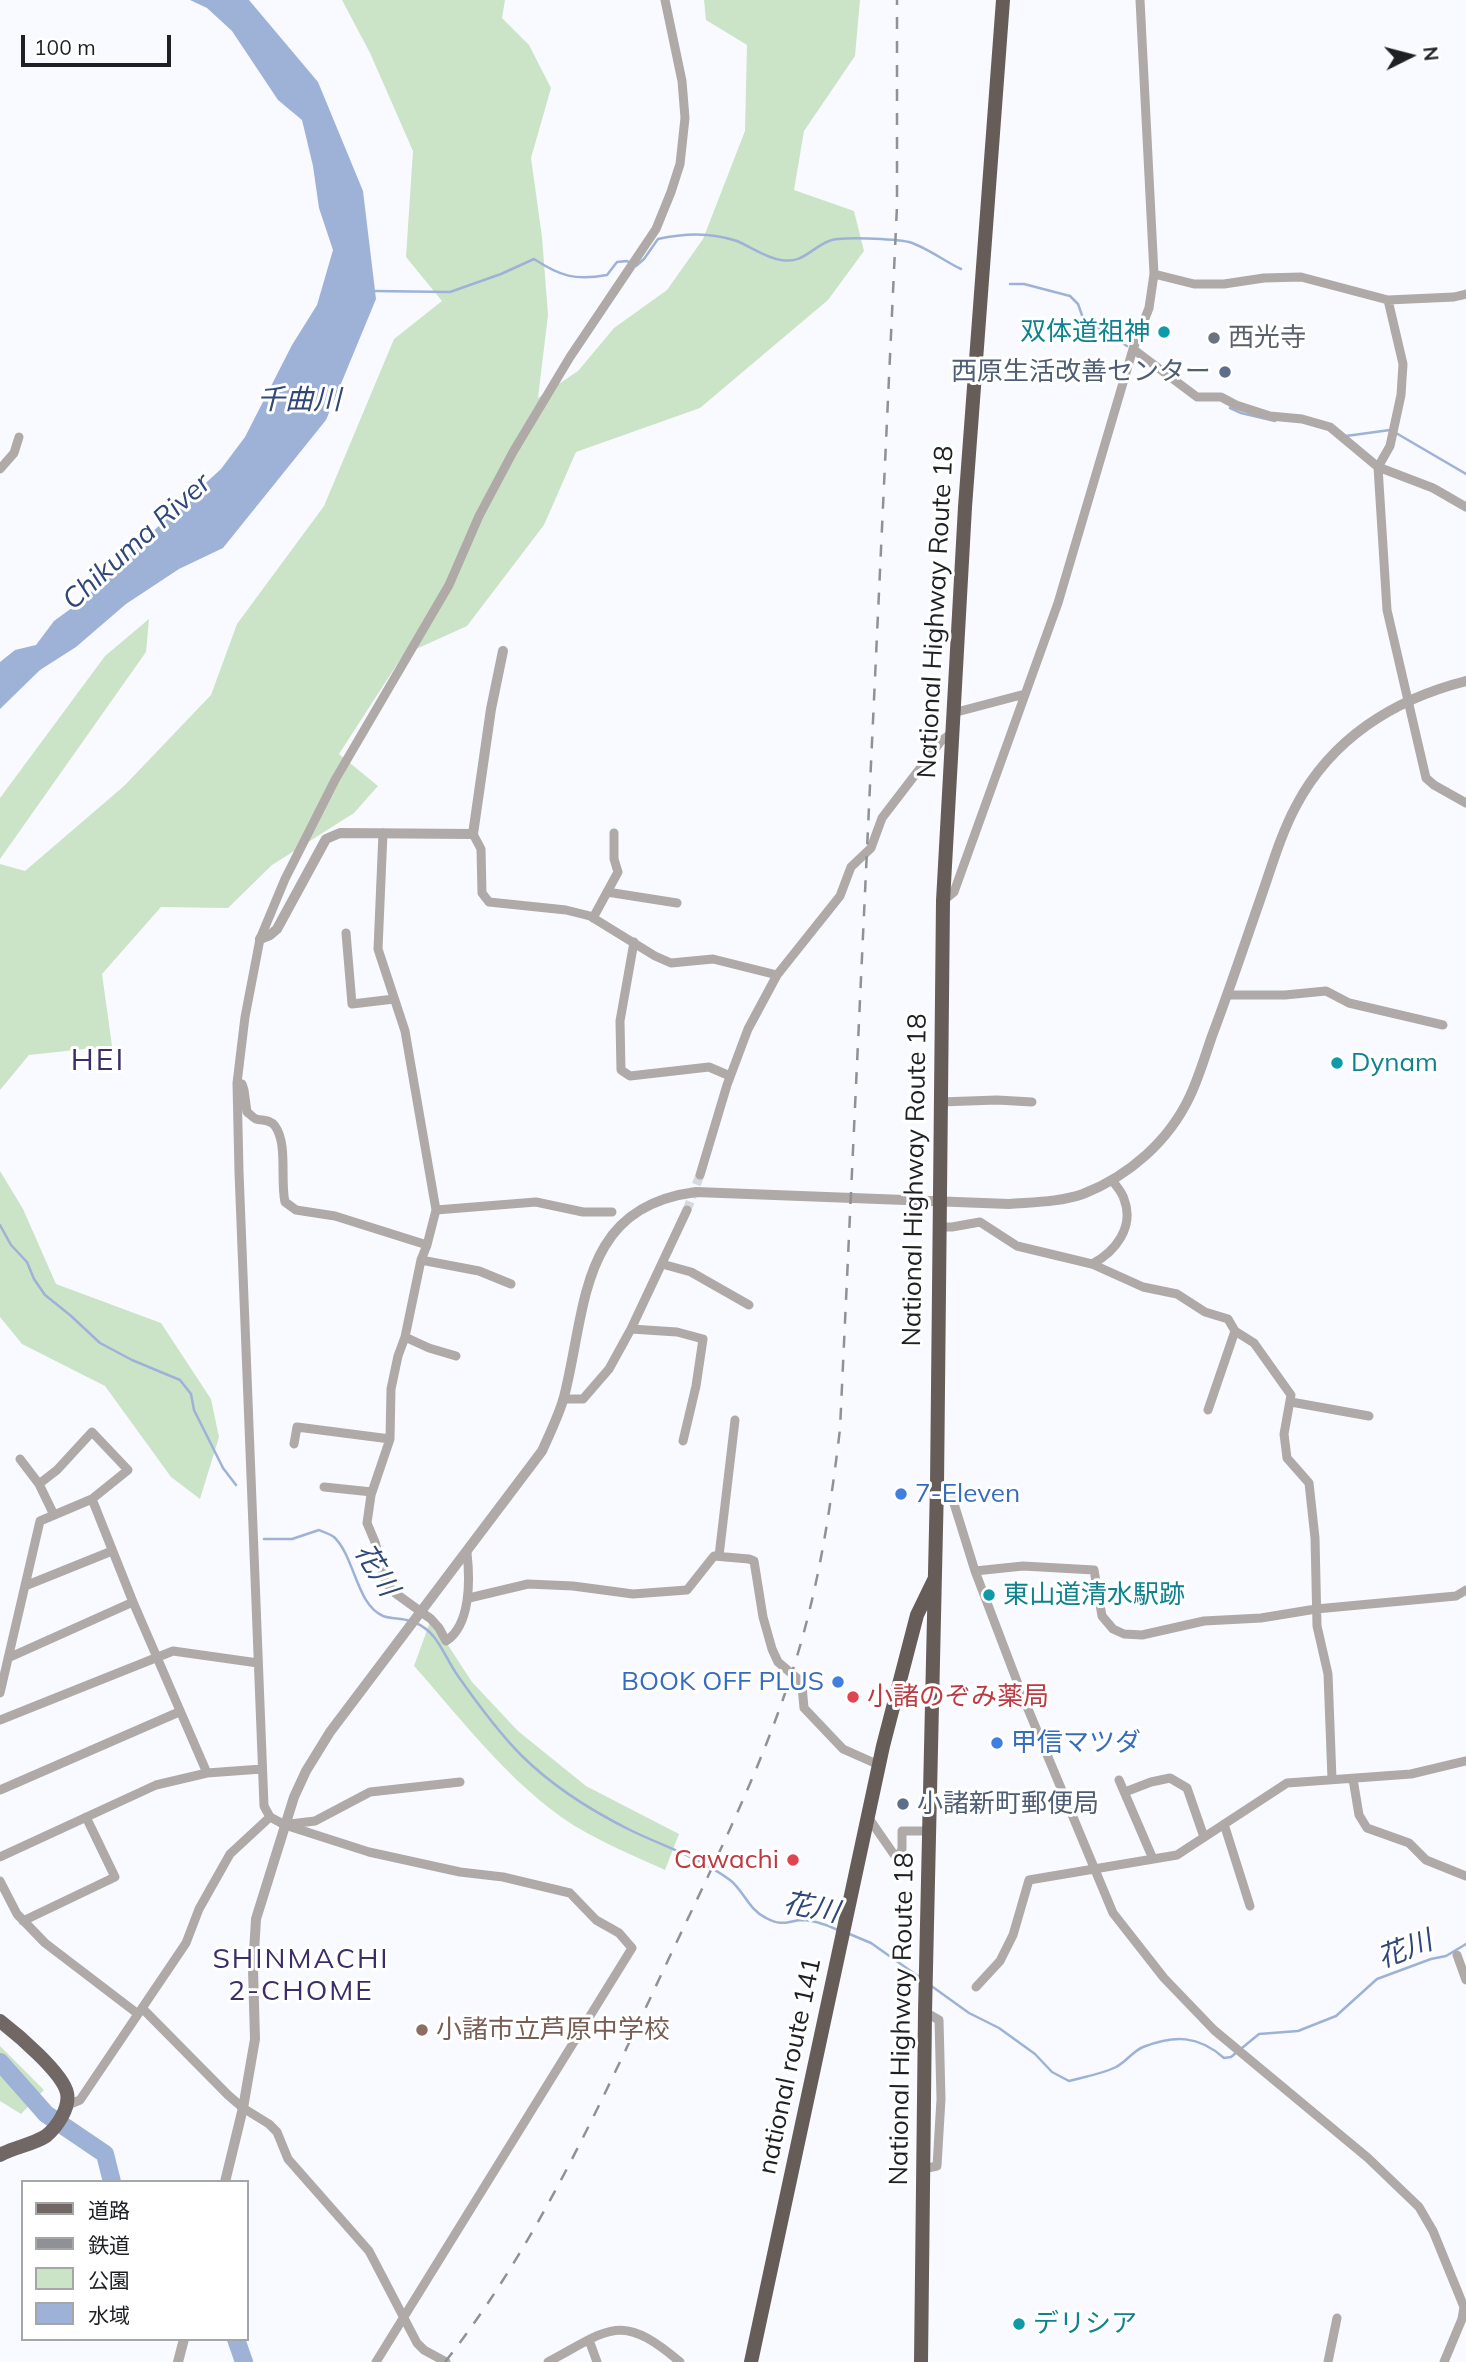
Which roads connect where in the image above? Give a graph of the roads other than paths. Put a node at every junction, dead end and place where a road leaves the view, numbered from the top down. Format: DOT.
graph roads {
  1 [pos="665,0"];
  2 [pos="1003,0"];
  3 [pos="1140,0"];
  4 [pos="1154,274"];
  5 [pos="1466,294"];
  6 [pos="1388,300"];
  7 [pos="1133,349"];
  8 [pos="19,438"];
  9 [pos="1378,467"];
  10 [pos="0,469"];
  11 [pos="1466,507"];
  12 [pos="503,651"];
  13 [pos="1466,681"];
  14 [pos="1025,694"];
  15 [pos="1407,701"];
  16 [pos="953,713"];
  17 [pos="953,732"];
  18 [pos="1466,803"];
  19 [pos="383,833"];
  20 [pos="614,833"];
  21 [pos="473,834"];
  22 [pos="607,892"];
  23 [pos="943,901"];
  24 [pos="677,903"];
  25 [pos="593,918"];
  26 [pos="346,933"];
  27 [pos="260,939"];
  28 [pos="634,942"];
  29 [pos="776,975"];
  30 [pos="1227,995"];
  31 [pos="394,999"];
  32 [pos="1443,1024"];
  33 [pos="730,1076"];
  34 [pos="237,1083"];
  35 [pos="940,1102"];
  36 [pos="1032,1102"];
  37 [pos="700,1175"];
  38 [pos="1112,1180"];
  39 [pos="938,1202"];
  40 [pos="436,1210"];
  41 [pos="687,1210"];
  42 [pos="612,1212"];
  43 [pos="938,1227"];
  44 [pos="427,1245"];
  45 [pos="421,1260"];
  46 [pos="662,1264"];
  47 [pos="1092,1264"];
  48 [pos="511,1284"];
  49 [pos="749,1305"];
  50 [pos="631,1329"];
  51 [pos="1236,1331"];
  52 [pos="405,1337"];
  53 [pos="456,1356"];
  54 [pos="563,1399"];
  55 [pos="1291,1402"];
  56 [pos="1208,1410"];
  57 [pos="1369,1416"];
  58 [pos="735,1420"];
  59 [pos="390,1439"];
  60 [pos="683,1441"];
  61 [pos="294,1444"];
  62 [pos="20,1459"];
  63 [pos="38,1484"];
  64 [pos="937,1485"];
  65 [pos="324,1487"];
  66 [pos="372,1492"];
  67 [pos="92,1499"];
  68 [pos="54,1515"];
  69 [pos="112,1550"];
  70 [pos="467,1553"];
  71 [pos="719,1556"];
  72 [pos="975,1571"];
  73 [pos="934,1578"];
  74 [pos="24,1586"];
  75 [pos="1466,1590"];
  76 [pos="469,1598"];
  77 [pos="133,1602"];
  78 [pos="1316,1609"];
  79 [pos="419,1615"];
  80 [pos="911,1636"];
  81 [pos="934,1642"];
  82 [pos="156,1657"];
  83 [pos="8,1658"];
  84 [pos="258,1663"];
  85 [pos="0,1693"];
  86 [pos="179,1712"];
  87 [pos="0,1720"];
  88 [pos="1466,1760"];
  89 [pos="879,1765"];
  90 [pos="262,1769"];
  91 [pos="208,1773"];
  92 [pos="1332,1779"];
  93 [pos="1353,1779"];
  94 [pos="1119,1780"];
  95 [pos="460,1782"];
  96 [pos="0,1790"];
  97 [pos="1125,1792"];
  98 [pos="86,1817"];
  99 [pos="270,1817"];
  100 [pos="868,1817"];
  101 [pos="1224,1824"];
  102 [pos="285,1825"];
  103 [pos="930,1831"];
  104 [pos="1204,1837"];
  105 [pos="0,1857"];
  106 [pos="1153,1859"];
  107 [pos="1092,1868"];
  108 [pos="1466,1876"];
  109 [pos="0,1881"];
  110 [pos="1250,1906"];
  111 [pos="23,1921"];
  112 [pos="1457,1955"];
  113 [pos="1466,1980"];
  114 [pos="976,1987"];
  115 [pos="141,2011"];
  116 [pos="0,2021"];
  117 [pos="68,2105"];
  118 [pos="243,2108"];
  119 [pos="0,2155"];
  120 [pos="225,2180"];
  121 [pos="402,2316"];
  122 [pos="1338,2318"];
  123 [pos="589,2340"];
  124 [pos="183,2341"];
  125 [pos="178,2362"];
  126 [pos="376,2362"];
  127 [pos="446,2362"];
  128 [pos="548,2362"];
  129 [pos="597,2362"];
  130 [pos="680,2362"];
  131 [pos="751,2362"];
  132 [pos="921,2362"];
  133 [pos="1328,2362"];
  134 [pos="1444,2362"];
  1 -- 27 [label="street"];
  2 -- 16 [label="highway, National Highway Route 18"];
  3 -- 4 [label="street"];
  4 -- 6 [label="street"];
  4 -- 7 [label="street"];
  5 -- 6 [label="street"];
  6 -- 9 [label="street"];
  7 -- 9 [label="street"];
  7 -- 14 [label="street"];
  8 -- 10 [label="street"];
  9 -- 11 [label="street"];
  9 -- 15 [label="street"];
  12 -- 21 [label="street"];
  13 -- 15 [label="street"];
  14 -- 16 [label="street"];
  14 -- 23 [label="street"];
  15 -- 18 [label="street"];
  15 -- 30 [label="street"];
  16 -- 17 [label="highway, National Highway Route 18"];
  17 -- 23 [label="highway, National Highway Route 18"];
  17 -- 29 [label="street"];
  19 -- 21 [label="street"];
  19 -- 27 [label="street"];
  19 -- 31 [label="street"];
  20 -- 22 [label="street"];
  21 -- 25 [label="street"];
  22 -- 24 [label="street"];
  22 -- 25 [label="street"];
  23 -- 35 [label="highway, National Highway Route 18"];
  25 -- 28 [label="street"];
  26 -- 31 [label="street"];
  27 -- 34 [label="street"];
  28 -- 29 [label="street"];
  28 -- 33 [label="street"];
  29 -- 33 [label="street"];
  30 -- 32 [label="street"];
  30 -- 38 [label="street"];
  31 -- 40 [label="street"];
  33 -- 37 [label="street"];
  34 -- 44 [label="street"];
  34 -- 84 [label="street"];
  35 -- 36 [label="street"];
  35 -- 39 [label="highway, National Highway Route 18"];
  38 -- 39 [label="street"];
  38 -- 47 [label="street"];
  39 -- 43 [label="highway, National Highway Route 18"];
  39 -- 54 [label="street"];
  40 -- 42 [label="street"];
  40 -- 44 [label="street"];
  41 -- 46 [label="street"];
  43 -- 47 [label="street"];
  43 -- 64 [label="highway, National Highway Route 18"];
  44 -- 45 [label="street"];
  45 -- 48 [label="street"];
  45 -- 52 [label="street"];
  46 -- 49 [label="street"];
  46 -- 50 [label="street"];
  47 -- 51 [label="street"];
  50 -- 54 [label="street"];
  50 -- 60 [label="street"];
  51 -- 55 [label="street"];
  51 -- 56 [label="street"];
  52 -- 53 [label="street"];
  52 -- 59 [label="street"];
  54 -- 70 [label="street"];
  55 -- 57 [label="street"];
  55 -- 78 [label="street"];
  58 -- 71 [label="street"];
  59 -- 61 [label="street"];
  59 -- 66 [label="street"];
  62 -- 63 [label="street"];
  63 -- 67 [label="street"];
  63 -- 68 [label="street"];
  64 -- 72 [label="street"];
  64 -- 73 [label="highway, National Highway Route 18"];
  65 -- 66 [label="street"];
  66 -- 79 [label="street"];
  67 -- 68 [label="street"];
  67 -- 69 [label="street"];
  68 -- 74 [label="street"];
  69 -- 74 [label="street"];
  69 -- 77 [label="street"];
  70 -- 76 [label="street"];
  70 -- 79 [label="street"];
  71 -- 76 [label="street"];
  71 -- 89 [label="street"];
  72 -- 78 [label="street"];
  72 -- 107 [label="street"];
  73 -- 80 [label="highway, national route 141"];
  73 -- 81 [label="highway, National Highway Route 18"];
  74 -- 83 [label="street"];
  75 -- 78 [label="street"];
  76 -- 79 [label="street"];
  77 -- 82 [label="street"];
  77 -- 83 [label="street"];
  78 -- 92 [label="street"];
  79 -- 102 [label="street"];
  80 -- 81 [label="highway"];
  80 -- 89 [label="highway, national route 141"];
  81 -- 103 [label="highway, National Highway Route 18"];
  82 -- 84 [label="street"];
  82 -- 86 [label="street"];
  82 -- 87 [label="street"];
  83 -- 85 [label="street"];
  84 -- 90 [label="street"];
  86 -- 91 [label="street"];
  86 -- 96 [label="street"];
  88 -- 93 [label="street"];
  89 -- 100 [label="highway, national route 141"];
  90 -- 91 [label="street"];
  90 -- 99 [label="street"];
  91 -- 98 [label="street"];
  92 -- 93 [label="street"];
  92 -- 101 [label="street"];
  93 -- 108 [label="street"];
  94 -- 97 [label="street"];
  95 -- 102 [label="street"];
  97 -- 104 [label="street"];
  97 -- 106 [label="street"];
  98 -- 105 [label="street"];
  98 -- 111 [label="street"];
  99 -- 102 [label="street"];
  99 -- 115 [label="street"];
  100 -- 103 [label="street"];
  100 -- 131 [label="highway, national route 141"];
  101 -- 104 [label="street"];
  101 -- 110 [label="street"];
  102 -- 118 [label="street"];
  102 -- 121 [label="street"];
  103 -- 132 [label="highway, National Highway Route 18"];
  104 -- 106 [label="street"];
  106 -- 107 [label="street"];
  107 -- 114 [label="street"];
  107 -- 134 [label="street"];
  109 -- 111 [label="street"];
  111 -- 115 [label="street"];
  112 -- 113 [label="street"];
  115 -- 117 [label="street"];
  115 -- 118 [label="street"];
  116 -- 117 [label="main road"];
  117 -- 119 [label="main road"];
  118 -- 120 [label="street"];
  118 -- 121 [label="street"];
  121 -- 126 [label="street"];
  121 -- 127 [label="street"];
  122 -- 133 [label="street"];
  123 -- 128 [label="street"];
  123 -- 129 [label="street"];
  123 -- 130 [label="street"];
  124 -- 125 [label="street"];
}
